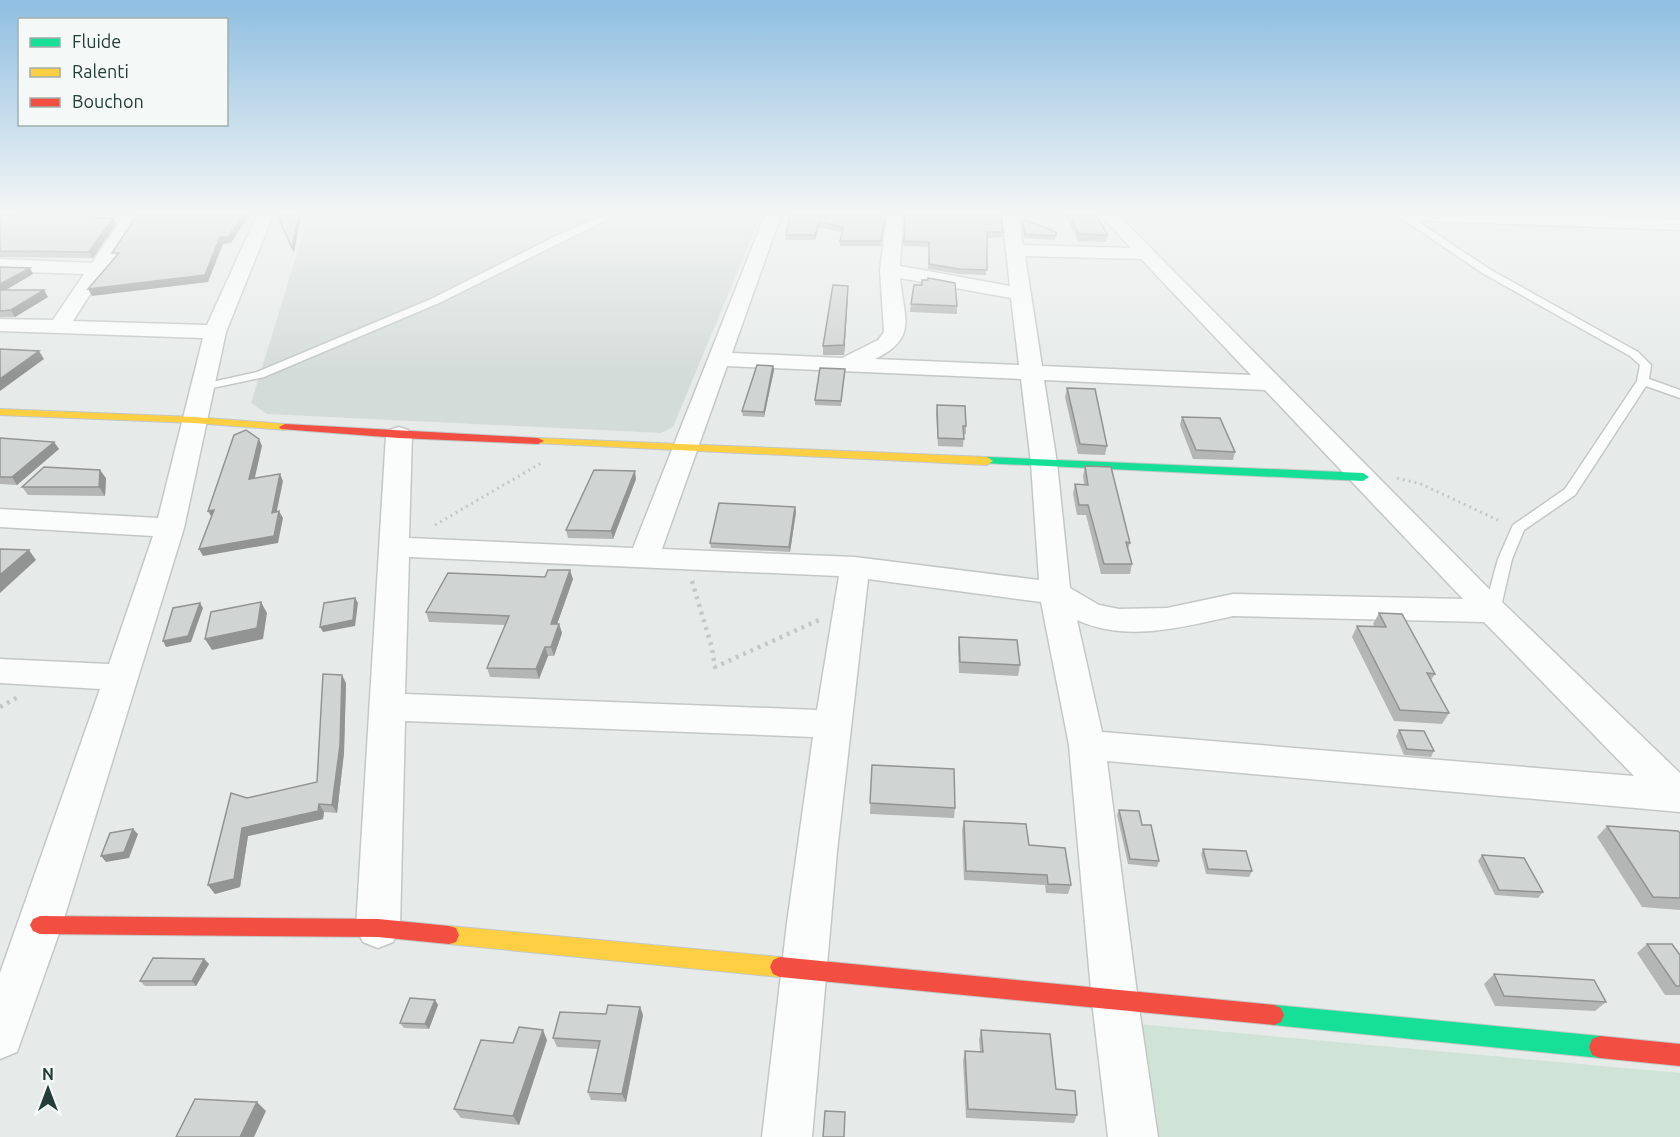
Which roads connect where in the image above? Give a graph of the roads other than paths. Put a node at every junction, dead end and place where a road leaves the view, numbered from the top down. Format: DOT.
graph roads {
  1 [pos="73,268"];
  2 [pos="242,268"];
  3 [pos="500,268"];
  4 [pos="752,268"];
  5 [pos="1017,268"];
  6 [pos="1161,268"];
  7 [pos="1483,268"];
  8 [pos="96,269"];
  9 [pos="890,270"];
  10 [pos="1021,294"];
  11 [pos="0,326"];
  12 [pos="58,328"];
  13 [pos="215,332"];
  14 [pos="717,359"];
  15 [pos="843,365"];
  16 [pos="1032,374"];
  17 [pos="1643,381"];
  18 [pos="1271,383"];
  19 [pos="203,387"];
  20 [pos="1680,394"];
  21 [pos="0,412"];
  22 [pos="194,420"];
  23 [pos="399,435"];
  24 [pos="683,448"];
  25 [pos="1044,463"];
  26 [pos="1358,473"];
  27 [pos="0,518"];
  28 [pos="170,528"];
  29 [pos="395,547"];
  30 [pos="644,557"];
  31 [pos="855,567"];
  32 [pos="1055,593"];
  33 [pos="1492,611"];
  34 [pos="0,671"];
  35 [pos="120,677"];
  36 [pos="386,707"];
  37 [pos="831,724"];
  38 [pos="1087,745"];
  39 [pos="1679,796"];
  40 [pos="40,925"];
  41 [pos="378,928"];
  42 [pos="803,969"];
  43 [pos="1114,1001"];
  44 [pos="0,1035"];
  45 [pos="1680,1055"];
  46 [pos="787,1137"];
  47 [pos="1133,1137"];
  1 -- 8 [label="street"];
  2 -- 13 [label="street"];
  3 -- 19 [label="lane"];
  4 -- 14 [label="street"];
  5 -- 10 [label="street"];
  6 -- 18 [label="street"];
  7 -- 17 [label="lane"];
  8 -- 12 [label="street"];
  9 -- 10 [label="street"];
  9 -- 15 [label="street"];
  10 -- 16 [label="street"];
  11 -- 12 [label="street"];
  12 -- 13 [label="street"];
  13 -- 19 [label="street"];
  14 -- 15 [label="street"];
  14 -- 24 [label="street"];
  15 -- 16 [label="street"];
  16 -- 18 [label="street"];
  16 -- 25 [label="street"];
  17 -- 20 [label="lane"];
  17 -- 33 [label="lane"];
  18 -- 26 [label="street"];
  19 -- 22 [label="street"];
  21 -- 22 [label="street"];
  22 -- 23 [label="street"];
  22 -- 28 [label="street"];
  23 -- 24 [label="street"];
  23 -- 29 [label="street"];
  24 -- 25 [label="street"];
  24 -- 30 [label="street"];
  25 -- 26 [label="street"];
  25 -- 32 [label="street"];
  26 -- 33 [label="street"];
  27 -- 28 [label="street"];
  28 -- 35 [label="street"];
  29 -- 30 [label="street"];
  29 -- 36 [label="street"];
  30 -- 31 [label="street"];
  31 -- 32 [label="street"];
  31 -- 37 [label="street"];
  32 -- 33 [label="street"];
  32 -- 38 [label="street"];
  33 -- 39 [label="street"];
  34 -- 35 [label="street"];
  35 -- 40 [label="street"];
  36 -- 37 [label="street"];
  36 -- 41 [label="street"];
  37 -- 42 [label="street"];
  38 -- 39 [label="street"];
  38 -- 43 [label="street"];
  40 -- 41 [label="street"];
  40 -- 44 [label="street"];
  41 -- 42 [label="street"];
  42 -- 43 [label="street"];
  42 -- 46 [label="street"];
  43 -- 45 [label="street"];
  43 -- 47 [label="street"];
}
